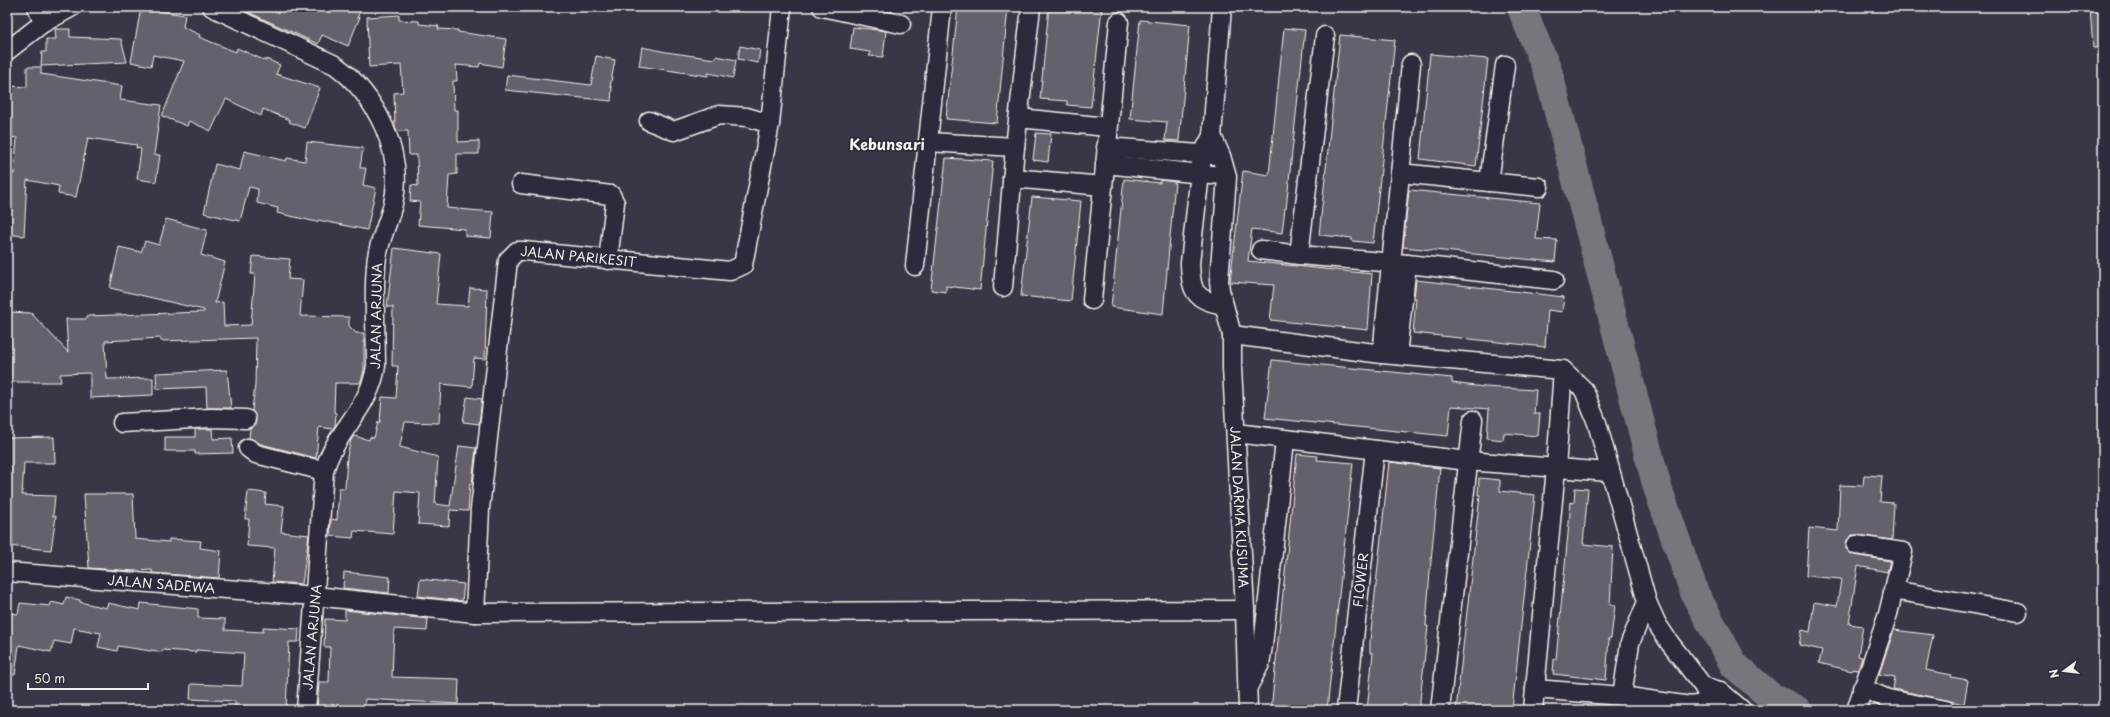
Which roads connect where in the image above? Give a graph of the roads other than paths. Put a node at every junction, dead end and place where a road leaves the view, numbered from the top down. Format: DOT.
graph roads {
  1 [pos="72,7"];
  2 [pos="212,7"];
  3 [pos="782,7"];
  4 [pos="822,7"];
  5 [pos="942,7"];
  6 [pos="1031,7"];
  7 [pos="1222,7"];
  8 [pos="40,15"];
  9 [pos="1119,22"];
  10 [pos="900,24"];
  11 [pos="1325,36"];
  12 [pos="7,50"];
  13 [pos="1411,64"];
  14 [pos="1505,65"];
  15 [pos="1019,118"];
  16 [pos="649,121"];
  17 [pos="770,124"];
  18 [pos="1108,127"];
  19 [pos="1212,136"];
  20 [pos="928,142"];
  21 [pos="1015,147"];
  22 [pos="1106,155"];
  23 [pos="1202,155"];
  24 [pos="1221,156"];
  25 [pos="1400,173"];
  26 [pos="1201,174"];
  27 [pos="1227,177"];
  28 [pos="1012,178"];
  29 [pos="1489,182"];
  30 [pos="521,184"];
  31 [pos="1103,186"];
  32 [pos="1539,187"];
  33 [pos="1261,250"];
  34 [pos="1299,255"];
  35 [pos="608,260"];
  36 [pos="1399,263"];
  37 [pos="915,266"];
  38 [pos="1554,280"];
  39 [pos="1003,287"];
  40 [pos="1092,300"];
  41 [pos="1223,305"];
  42 [pos="1232,335"];
  43 [pos="1390,355"];
  44 [pos="1563,370"];
  45 [pos="246,419"];
  46 [pos="1473,420"];
  47 [pos="122,423"];
  48 [pos="1236,433"];
  49 [pos="1285,440"];
  50 [pos="248,448"];
  51 [pos="1375,450"];
  52 [pos="1468,461"];
  53 [pos="1556,468"];
  54 [pos="324,471"];
  55 [pos="1609,472"];
  56 [pos="1856,545"];
  57 [pos="7,572"];
  58 [pos="1893,590"];
  59 [pos="315,596"];
  60 [pos="1647,602"];
  61 [pos="1245,610"];
  62 [pos="2018,612"];
  63 [pos="475,613"];
  64 [pos="1248,687"];
  65 [pos="1862,688"];
  66 [pos="1535,689"];
  67 [pos="1622,696"];
  68 [pos="1717,702"];
  69 [pos="306,710"];
  70 [pos="1248,710"];
  71 [pos="1346,710"];
  72 [pos="1440,710"];
  73 [pos="1532,710"];
  74 [pos="1742,710"];
  75 [pos="1856,710"];
  76 [pos="1946,710"];
  1 -- 8 [label="street"];
  2 -- 54 [label="street, JALAN ARJUNA"];
  3 -- 17 [label="street, JALAN PARIKESIT"];
  4 -- 10 [label="street"];
  5 -- 20 [label="street"];
  6 -- 15 [label="street"];
  7 -- 19 [label="street, JALAN DARMA KUSUMA"];
  8 -- 12 [label="street"];
  9 -- 18 [label="street"];
  11 -- 34 [label="street"];
  13 -- 25 [label="street"];
  14 -- 29 [label="street"];
  15 -- 18 [label="street"];
  15 -- 21 [label="street"];
  16 -- 17 [label="street"];
  17 -- 35 [label="street, JALAN PARIKESIT"];
  18 -- 22 [label="street"];
  19 -- 23 [label="street, JALAN DARMA KUSUMA"];
  19 -- 24 [label="street, JALAN DARMA KUSUMA"];
  20 -- 21 [label="street"];
  20 -- 37 [label="street"];
  21 -- 28 [label="street"];
  22 -- 23 [label="street"];
  22 -- 26 [label="street"];
  22 -- 31 [label="street"];
  23 -- 24 [label="street"];
  23 -- 26 [label="street, JALAN DARMA KUSUMA"];
  24 -- 27 [label="street, JALAN DARMA KUSUMA"];
  25 -- 29 [label="street"];
  25 -- 36 [label="street"];
  26 -- 27 [label="street"];
  26 -- 41 [label="street, JALAN DARMA KUSUMA"];
  27 -- 41 [label="street, JALAN DARMA KUSUMA"];
  28 -- 31 [label="street"];
  28 -- 39 [label="street"];
  29 -- 32 [label="street"];
  30 -- 35 [label="street"];
  31 -- 40 [label="street"];
  33 -- 34 [label="street"];
  34 -- 36 [label="street"];
  35 -- 63 [label="street, JALAN PARIKESIT"];
  36 -- 38 [label="street"];
  36 -- 43 [label="street"];
  41 -- 42 [label="street, JALAN DARMA KUSUMA"];
  42 -- 43 [label="street"];
  42 -- 48 [label="street, JALAN DARMA KUSUMA"];
  43 -- 44 [label="street"];
  44 -- 53 [label="street"];
  44 -- 55 [label="street"];
  45 -- 47 [label="street"];
  46 -- 52 [label="street"];
  48 -- 49 [label="street"];
  48 -- 61 [label="street, JALAN DARMA KUSUMA"];
  49 -- 51 [label="street"];
  49 -- 64 [label="street"];
  50 -- 54 [label="street"];
  51 -- 52 [label="street"];
  51 -- 71 [label="street, FLOWER"];
  52 -- 53 [label="street"];
  52 -- 72 [label="street"];
  53 -- 55 [label="street"];
  53 -- 66 [label="street"];
  54 -- 59 [label="street, JALAN ARJUNA"];
  55 -- 60 [label="street"];
  56 -- 58 [label="street"];
  57 -- 59 [label="street, JALAN SADEWA"];
  58 -- 62 [label="street"];
  58 -- 65 [label="street"];
  59 -- 63 [label="street, JALAN SADEWA"];
  59 -- 69 [label="street, JALAN ARJUNA"];
  60 -- 67 [label="street"];
  60 -- 68 [label="street"];
  61 -- 63 [label="street, JALAN SADEWA"];
  61 -- 64 [label="street, JALAN DARMA KUSUMA"];
  64 -- 70 [label="street, JALAN DARMA KUSUMA"];
  65 -- 75 [label="street"];
  65 -- 76 [label="street"];
  66 -- 67 [label="street"];
  66 -- 73 [label="street"];
  67 -- 68 [label="street"];
  68 -- 74 [label="street"];
}
